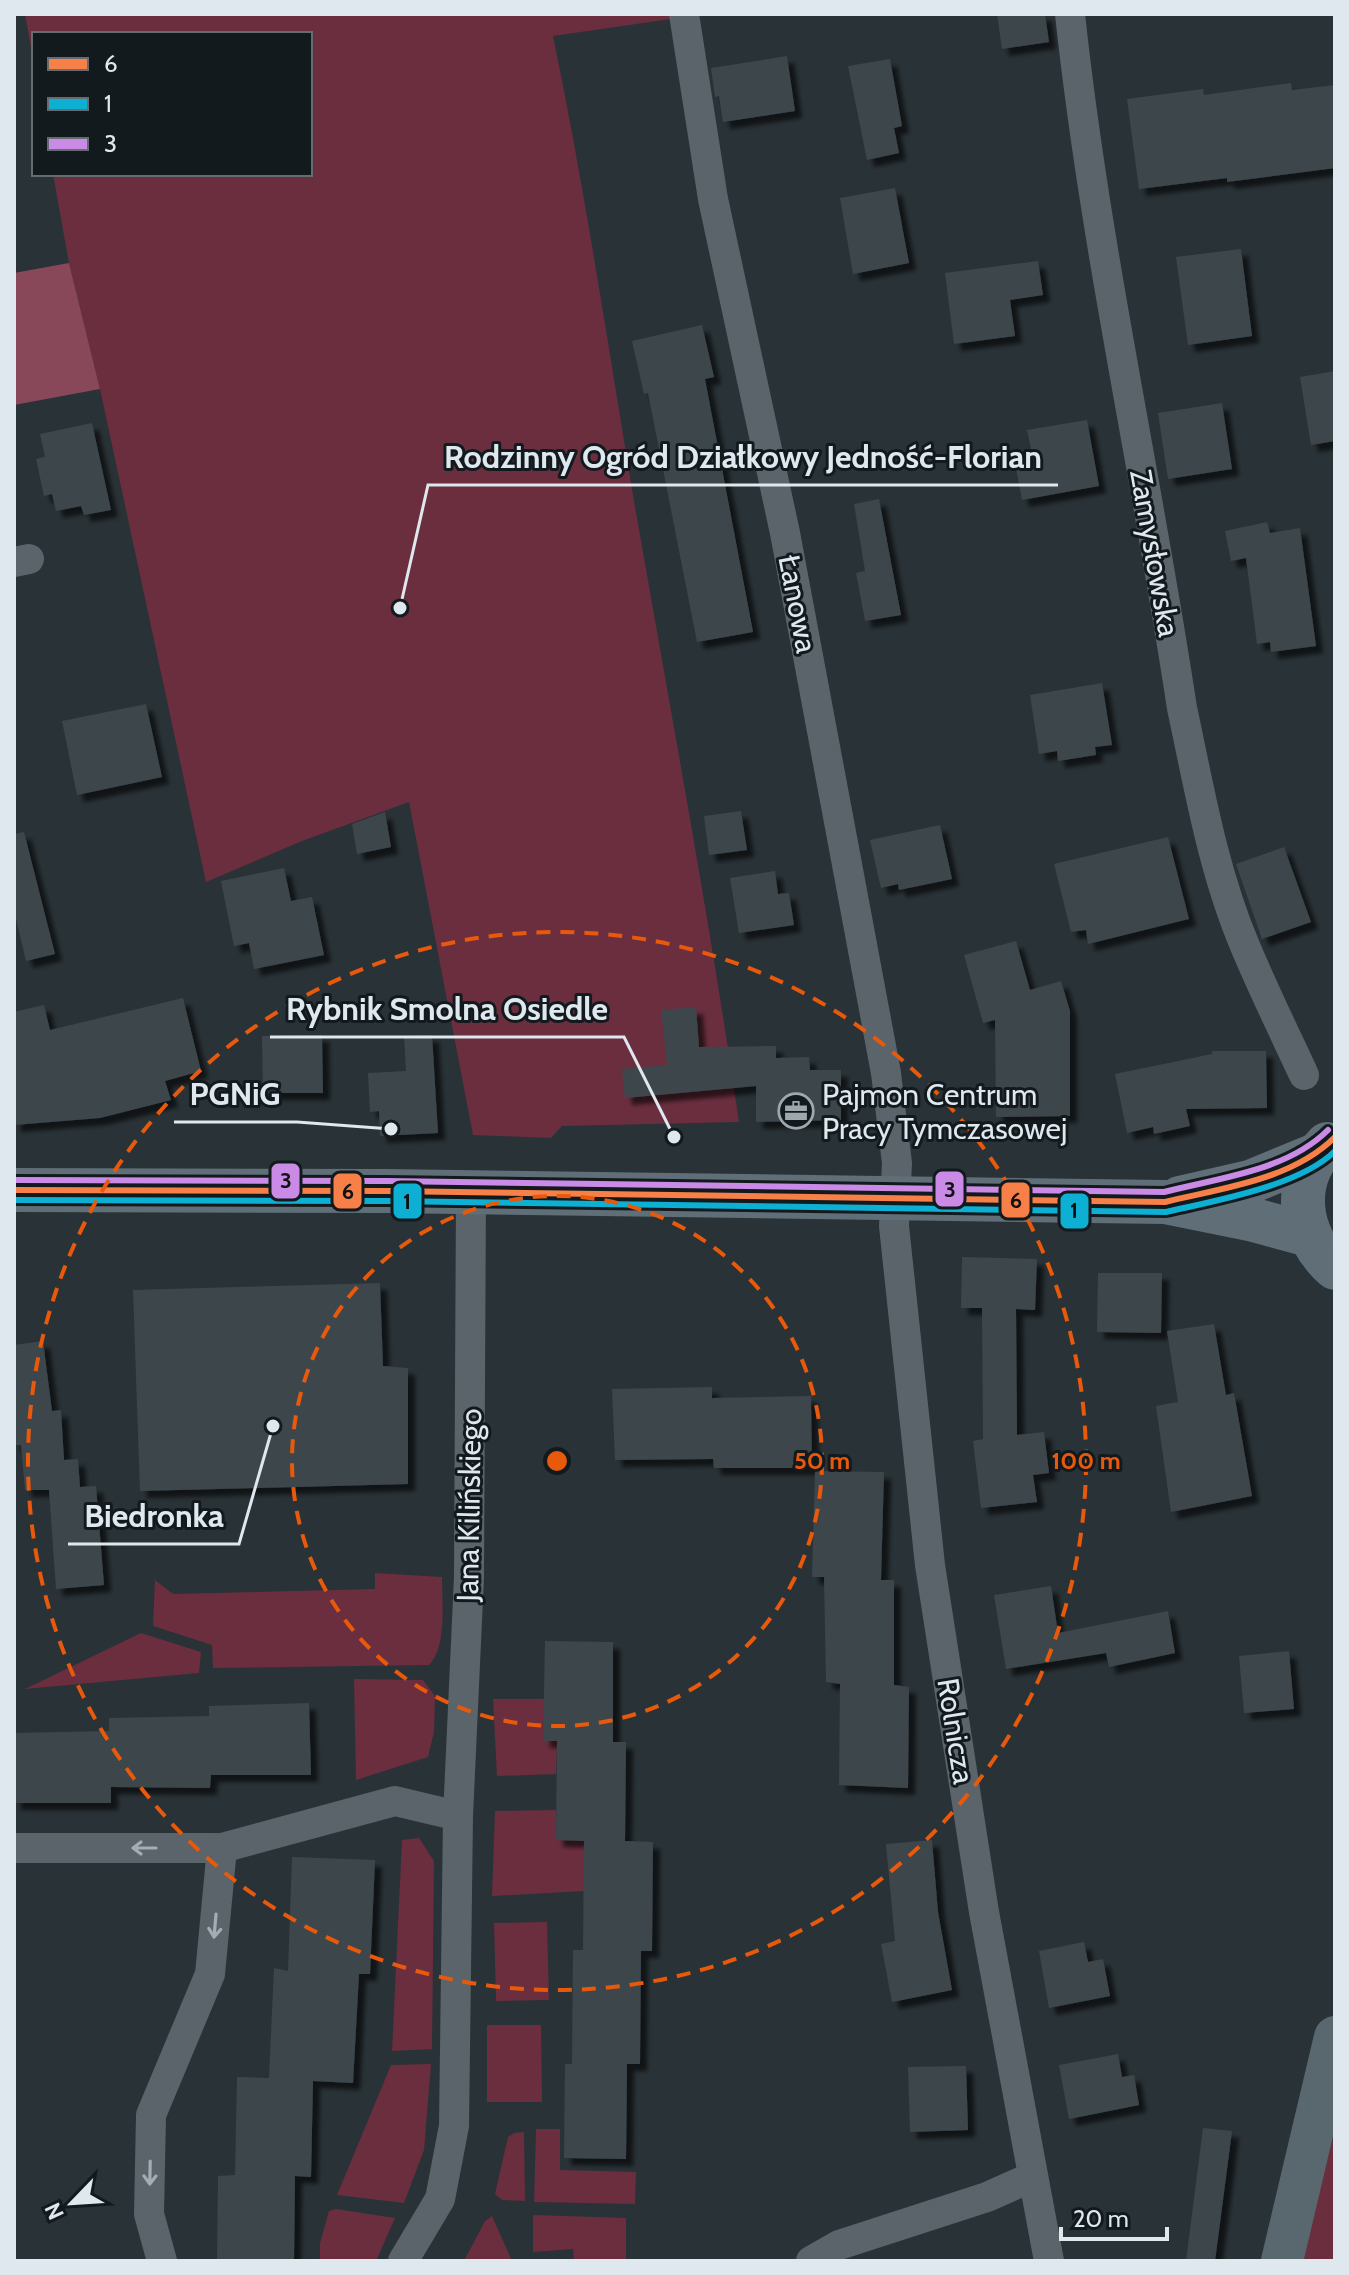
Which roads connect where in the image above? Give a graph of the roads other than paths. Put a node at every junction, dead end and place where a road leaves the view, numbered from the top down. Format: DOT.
graph roads {
  1 [pos="684,14"];
  2 [pos="1070,14"];
  3 [pos="1304,1075"];
  4 [pos="1327,1145"];
  5 [pos="14,1190"];
  6 [pos="471,1193"];
  7 [pos="895,1197"];
  8 [pos="1165,1202"];
  9 [pos="1322,1252"];
  10 [pos="458,1816"];
  11 [pos="14,1848"];
  12 [pos="222,1848"];
  13 [pos="1335,2037"];
  14 [pos="1032,2177"];
  15 [pos="162,2261"];
  16 [pos="403,2261"];
  17 [pos="811,2261"];
  18 [pos="1049,2261"];
  19 [pos="1282,2261"];
  1 -- 7 [label="street, Łanowa"];
  2 -- 3 [label="street, Zamysłowska"];
  4 -- 8 [label="main road"];
  4 -- 9 [label="main road"];
  5 -- 6 [label="main road"];
  6 -- 7 [label="main road"];
  6 -- 10 [label="street, Jana Kilińskiego"];
  7 -- 8 [label="main road"];
  7 -- 14 [label="street, Rolnicza"];
  8 -- 9 [label="main road"];
  10 -- 12 [label="street"];
  10 -- 16 [label="street, Jana Kilińskiego"];
  12 -- 11 [label="street, one-way"];
  12 -- 15 [label="street, one-way"];
  13 -- 19 [label="main road"];
  14 -- 17 [label="street"];
  14 -- 18 [label="street, Rolnicza"];
}
